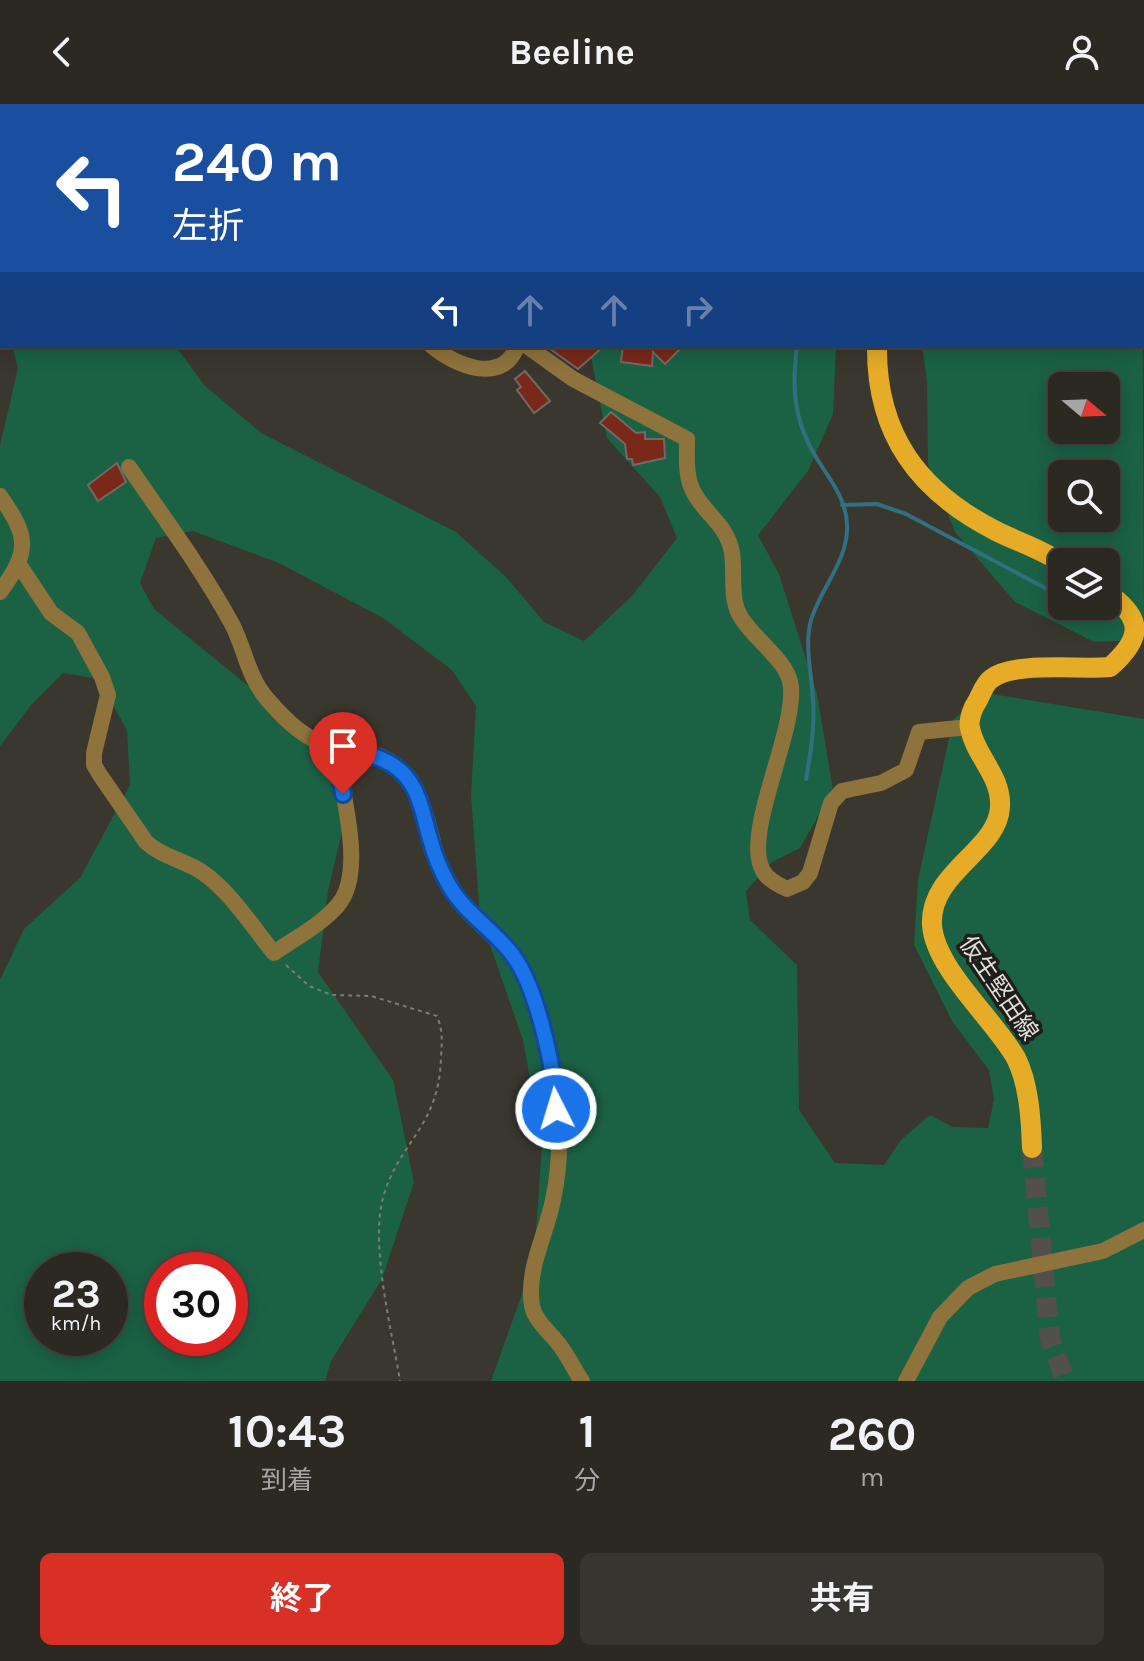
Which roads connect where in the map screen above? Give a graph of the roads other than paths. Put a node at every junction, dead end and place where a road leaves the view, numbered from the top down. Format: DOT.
graph roads {
  1 [pos="434,348"];
  2 [pos="516,348"];
  3 [pos="530,348"];
  4 [pos="877,348"];
  5 [pos="129,467"];
  6 [pos="0,496"];
  7 [pos="1048,556"];
  8 [pos="18,563"];
  9 [pos="0,592"];
  10 [pos="1120,602"];
  11 [pos="969,727"];
  12 [pos="336,748"];
  13 [pos="1032,1148"];
  14 [pos="1144,1230"];
  15 [pos="582,1381"];
  16 [pos="906,1381"];
  1 -- 2 [label="street"];
  3 -- 11 [label="street"];
  4 -- 7 [label="main road"];
  5 -- 12 [label="street"];
  6 -- 8 [label="street"];
  8 -- 9 [label="street"];
  8 -- 12 [label="street"];
  10 -- 11 [label="main road"];
  11 -- 13 [label="main road, 仮生堅田線"];
  12 -- 15 [label="street"];
  14 -- 16 [label="street"];
}
